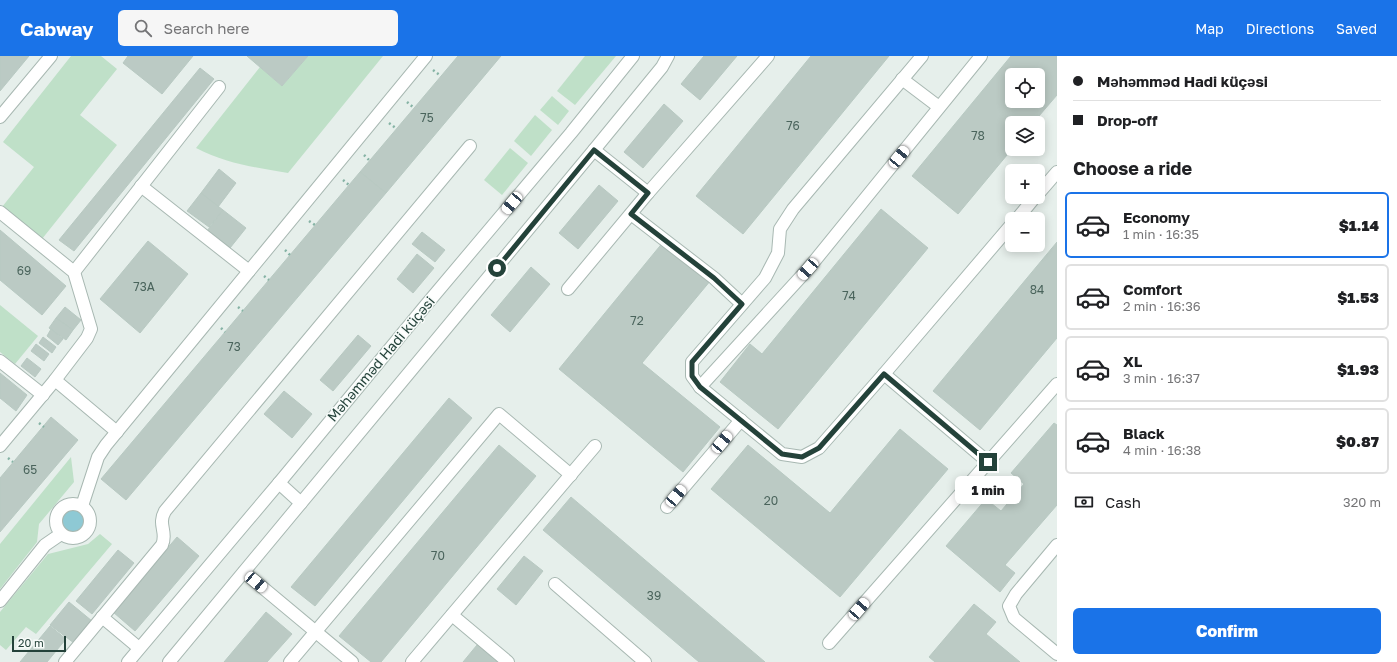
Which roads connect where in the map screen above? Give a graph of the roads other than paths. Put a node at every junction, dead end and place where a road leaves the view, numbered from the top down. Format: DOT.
graph roads {
  1 [pos="51,56"];
  2 [pos="426,56"];
  3 [pos="633,56"];
  4 [pos="668,56"];
  5 [pos="768,56"];
  6 [pos="922,56"];
  7 [pos="980,56"];
  8 [pos="902,79"];
  9 [pos="219,87"];
  10 [pos="939,107"];
  11 [pos="0,117"];
  12 [pos="470,146"];
  13 [pos="594,150"];
  14 [pos="1057,172"];
  15 [pos="141,186"];
  16 [pos="1045,186"];
  17 [pos="648,193"];
  18 [pos="1030,204"];
  19 [pos="0,212"];
  20 [pos="1023,212"];
  21 [pos="631,214"];
  22 [pos="1005,232"];
  23 [pos="249,271"];
  24 [pos="74,272"];
  25 [pos="568,289"];
  26 [pos="742,304"];
  27 [pos="0,361"];
  28 [pos="884,374"];
  29 [pos="55,380"];
  30 [pos="700,387"];
  31 [pos="1056,388"];
  32 [pos="43,395"];
  33 [pos="741,420"];
  34 [pos="117,432"];
  35 [pos="0,446"];
  36 [pos="595,446"];
  37 [pos="988,462"];
  38 [pos="570,475"];
  39 [pos="279,483"];
  40 [pos="302,503"];
  41 [pos="82,506"];
  42 [pos="667,507"];
  43 [pos="61,534"];
  44 [pos="1057,545"];
  45 [pos="244,572"];
  46 [pos="555,584"];
  47 [pos="0,601"];
  48 [pos="452,614"];
  49 [pos="102,617"];
  50 [pos="315,631"];
  51 [pos="829,643"];
  52 [pos="139,648"];
  53 [pos="1057,654"];
  54 [pos="65,662"];
  55 [pos="128,662"];
  56 [pos="169,662"];
  57 [pos="290,662"];
  58 [pos="352,662"];
  59 [pos="412,662"];
  60 [pos="508,662"];
  61 [pos="645,662"];
  1 -- 11 [label="street"];
  2 -- 23 [label="street"];
  3 -- 39 [label="street, Məhəmməd Hadi küçəsi"];
  4 -- 13 [label="street"];
  5 -- 17 [label="street"];
  6 -- 8 [label="street"];
  7 -- 10 [label="street"];
  8 -- 10 [label="street"];
  8 -- 26 [label="street"];
  9 -- 15 [label="street"];
  10 -- 30 [label="street"];
  12 -- 49 [label="street"];
  13 -- 17 [label="street"];
  13 -- 40 [label="street"];
  14 -- 16 [label="street"];
  15 -- 23 [label="street"];
  15 -- 24 [label="street"];
  17 -- 21 [label="street"];
  18 -- 20 [label="street"];
  19 -- 24 [label="street"];
  21 -- 25 [label="street"];
  21 -- 26 [label="street"];
  22 -- 28 [label="street"];
  23 -- 34 [label="street"];
  24 -- 29 [label="street"];
  26 -- 30 [label="street"];
  27 -- 32 [label="street"];
  28 -- 33 [label="street"];
  28 -- 37 [label="street"];
  29 -- 32 [label="street"];
  29 -- 34 [label="street"];
  30 -- 33 [label="street"];
  31 -- 37 [label="street"];
  32 -- 35 [label="street"];
  33 -- 42 [label="street"];
  34 -- 41 [label="street"];
  36 -- 38 [label="street"];
  37 -- 51 [label="street"];
  38 -- 48 [label="street"];
  38 -- 50 [label="street"];
  39 -- 40 [label="street"];
  39 -- 52 [label="street, Məhəmməd Hadi küçəsi"];
  40 -- 45 [label="street"];
  41 -- 43 [label="street"];
  41 -- 43 [label="street"];
  43 -- 47 [label="street"];
  44 -- 53 [label="street"];
  45 -- 50 [label="street"];
  45 -- 56 [label="street"];
  46 -- 61 [label="street"];
  48 -- 59 [label="street"];
  48 -- 60 [label="street"];
  49 -- 52 [label="street"];
  49 -- 54 [label="street"];
  50 -- 57 [label="street"];
  50 -- 58 [label="street"];
  52 -- 55 [label="street, Məhəmməd Hadi küçəsi"];
}
